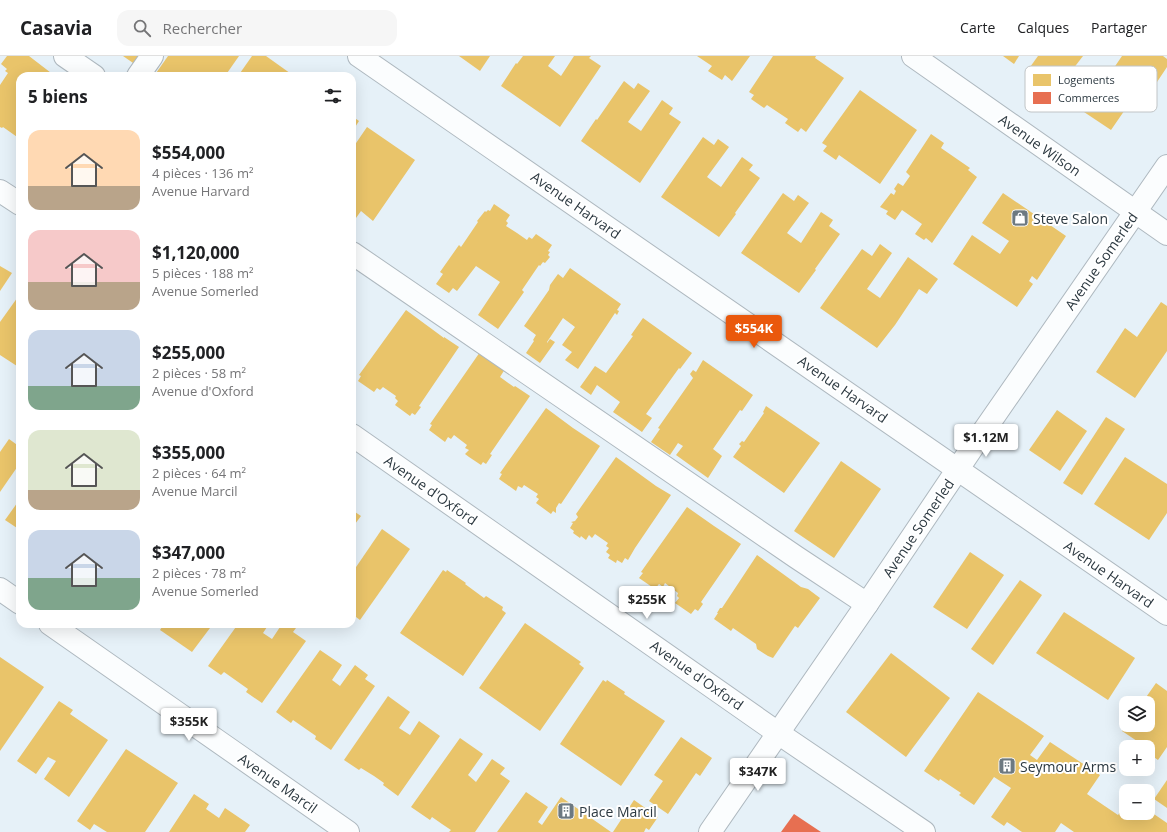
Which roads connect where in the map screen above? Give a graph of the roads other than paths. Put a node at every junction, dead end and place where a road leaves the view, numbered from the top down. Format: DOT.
graph roads {
  1 [pos="65,56"];
  2 [pos="152,56"];
  3 [pos="359,56"];
  4 [pos="913,56"];
  5 [pos="88,72"];
  6 [pos="141,72"];
  7 [pos="1167,166"];
  8 [pos="0,191"];
  9 [pos="16,201"];
  10 [pos="1136,212"];
  11 [pos="1167,234"];
  12 [pos="356,256"];
  13 [pos="356,438"];
  14 [pos="958,469"];
  15 [pos="0,589"];
  16 [pos="16,600"];
  17 [pos="867,604"];
  18 [pos="1167,614"];
  19 [pos="56,628"];
  20 [pos="778,733"];
  21 [pos="348,832"];
  22 [pos="710,832"];
  23 [pos="924,832"];
  1 -- 5 [label="street"];
  2 -- 6 [label="street"];
  3 -- 14 [label="street, Avenue Harvard"];
  4 -- 10 [label="street, Avenue Wilson"];
  7 -- 10 [label="street, Avenue Somerled"];
  8 -- 9 [label="street"];
  10 -- 11 [label="street, Avenue Wilson"];
  10 -- 14 [label="street, Avenue Somerled"];
  12 -- 17 [label="street"];
  13 -- 20 [label="street, Avenue d'Oxford"];
  14 -- 17 [label="street, Avenue Somerled"];
  14 -- 18 [label="street, Avenue Harvard"];
  15 -- 16 [label="street"];
  17 -- 20 [label="street, Avenue Somerled"];
  19 -- 21 [label="street, Avenue Marcil"];
  20 -- 22 [label="street, Avenue Somerled"];
  20 -- 23 [label="street, Avenue d'Oxford"];
}
